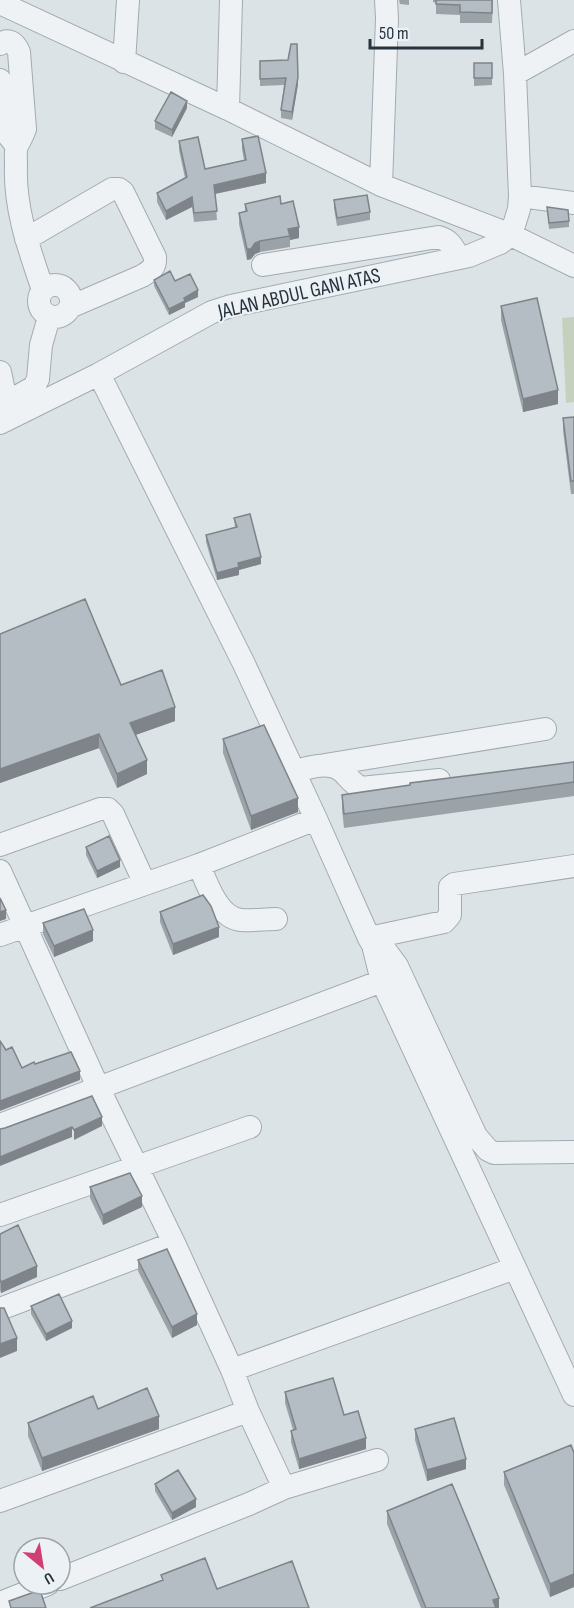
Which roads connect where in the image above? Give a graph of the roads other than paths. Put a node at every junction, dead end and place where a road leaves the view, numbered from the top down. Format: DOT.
graph roads {
  1 [pos="128,0"];
  2 [pos="231,0"];
  3 [pos="386,0"];
  4 [pos="508,0"];
  5 [pos="0,3"];
  6 [pos="574,41"];
  7 [pos="0,44"];
  8 [pos="124,62"];
  9 [pos="515,74"];
  10 [pos="0,80"];
  11 [pos="228,109"];
  12 [pos="17,146"];
  13 [pos="381,185"];
  14 [pos="520,196"];
  15 [pos="574,202"];
  16 [pos="511,235"];
  17 [pos="26,239"];
  18 [pos="459,258"];
  19 [pos="263,265"];
  20 [pos="574,266"];
  21 [pos="42,290"];
  22 [pos="70,307"];
  23 [pos="49,317"];
  24 [pos="0,372"];
  25 [pos="99,374"];
  26 [pos="6,415"];
  27 [pos="545,729"];
  28 [pos="325,765"];
  29 [pos="294,771"];
  30 [pos="461,777"];
  31 [pos="316,819"];
  32 [pos="0,845"];
  33 [pos="199,865"];
  34 [pos="574,866"];
  35 [pos="0,871"];
  36 [pos="145,885"];
  37 [pos="276,919"];
  38 [pos="26,926"];
  39 [pos="0,935"];
  40 [pos="371,941"];
  41 [pos="382,981"];
  42 [pos="98,1087"];
  43 [pos="0,1125"];
  44 [pos="250,1127"];
  45 [pos="574,1152"];
  46 [pos="137,1168"];
  47 [pos="0,1215"];
  48 [pos="174,1244"];
  49 [pos="515,1268"];
  50 [pos="0,1310"];
  51 [pos="232,1370"];
  52 [pos="574,1395"];
  53 [pos="249,1411"];
  54 [pos="377,1460"];
  55 [pos="284,1488"];
  56 [pos="0,1501"];
  57 [pos="72,1574"];
  58 [pos="18,1596"];
  59 [pos="0,1603"];
  1 -- 8 [label="street"];
  2 -- 11 [label="street"];
  3 -- 13 [label="street"];
  4 -- 9 [label="street"];
  5 -- 8 [label="street"];
  6 -- 9 [label="street"];
  7 -- 12 [label="street"];
  8 -- 11 [label="street"];
  9 -- 14 [label="street"];
  10 -- 12 [label="street"];
  11 -- 13 [label="street"];
  12 -- 17 [label="street"];
  13 -- 16 [label="street"];
  14 -- 15 [label="street"];
  14 -- 16 [label="street"];
  16 -- 18 [label="street, JALAN ABDUL GANI ATAS"];
  16 -- 20 [label="street"];
  17 -- 21 [label="street"];
  17 -- 22 [label="street"];
  18 -- 19 [label="street"];
  18 -- 25 [label="street, JALAN ABDUL GANI ATAS"];
  21 -- 22 [label="street"];
  21 -- 23 [label="street"];
  22 -- 23 [label="street"];
  23 -- 26 [label="street"];
  24 -- 26 [label="street"];
  25 -- 26 [label="street, JALAN ABDUL GANI ATAS"];
  25 -- 29 [label="street"];
  27 -- 28 [label="street"];
  28 -- 29 [label="street"];
  28 -- 30 [label="street"];
  29 -- 31 [label="street"];
  31 -- 33 [label="street"];
  31 -- 40 [label="street"];
  32 -- 36 [label="street"];
  33 -- 36 [label="street"];
  33 -- 37 [label="street"];
  34 -- 40 [label="street"];
  35 -- 38 [label="street"];
  36 -- 38 [label="street"];
  38 -- 39 [label="street"];
  38 -- 42 [label="street"];
  40 -- 41 [label="street"];
  40 -- 45 [label="street"];
  41 -- 42 [label="street"];
  41 -- 49 [label="street"];
  42 -- 43 [label="street"];
  42 -- 46 [label="street"];
  44 -- 46 [label="street"];
  46 -- 47 [label="street"];
  46 -- 48 [label="street"];
  48 -- 50 [label="street"];
  48 -- 51 [label="street"];
  49 -- 51 [label="street"];
  49 -- 52 [label="street"];
  51 -- 53 [label="street"];
  53 -- 55 [label="street"];
  53 -- 56 [label="street"];
  54 -- 55 [label="street"];
  55 -- 57 [label="street"];
  58 -- 59 [label="street"];
}
